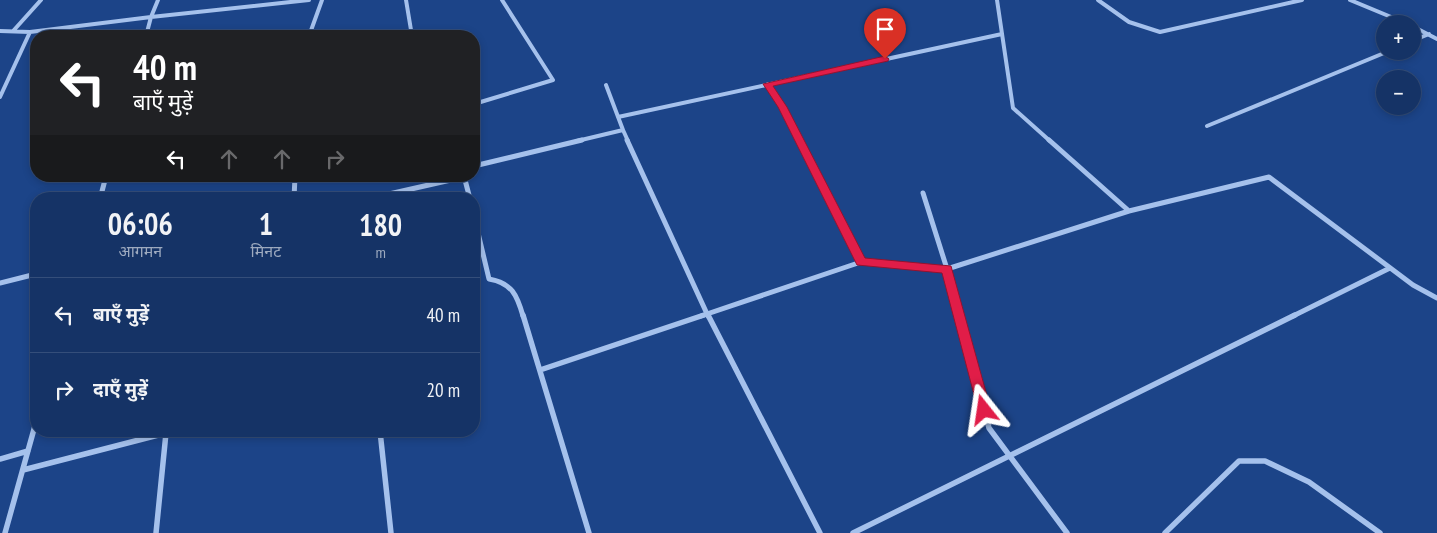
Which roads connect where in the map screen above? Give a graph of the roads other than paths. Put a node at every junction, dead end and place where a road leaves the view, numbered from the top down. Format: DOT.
graph roads {
  1 [pos="41,0"];
  2 [pos="158,0"];
  3 [pos="309,0"];
  4 [pos="322,0"];
  5 [pos="406,0"];
  6 [pos="502,0"];
  7 [pos="997,0"];
  8 [pos="1098,0"];
  9 [pos="1302,0"];
  10 [pos="1350,0"];
  11 [pos="1386,15"];
  12 [pos="151,17"];
  13 [pos="14,30"];
  14 [pos="46,30"];
  15 [pos="148,30"];
  16 [pos="311,30"];
  17 [pos="411,30"];
  18 [pos="1421,30"];
  19 [pos="0,31"];
  20 [pos="30,32"];
  21 [pos="1002,34"];
  22 [pos="1429,34"];
  23 [pos="1421,38"];
  24 [pos="1437,38"];
  25 [pos="1376,57"];
  26 [pos="768,84"];
  27 [pos="606,85"];
  28 [pos="0,97"];
  29 [pos="480,102"];
  30 [pos="618,117"];
  31 [pos="1207,126"];
  32 [pos="623,130"];
  33 [pos="480,165"];
  34 [pos="442,182"];
  35 [pos="398,192"];
  36 [pos="923,193"];
  37 [pos="1129,211"];
  38 [pos="480,241"];
  39 [pos="861,262"];
  40 [pos="1390,268"];
  41 [pos="947,269"];
  42 [pos="30,275"];
  43 [pos="0,282"];
  44 [pos="1437,298"];
  45 [pos="707,314"];
  46 [pos="540,370"];
  47 [pos="32,437"];
  48 [pos="154,437"];
  49 [pos="166,437"];
  50 [pos="381,437"];
  51 [pos="28,451"];
  52 [pos="1009,455"];
  53 [pos="0,459"];
  54 [pos="23,470"];
  55 [pos="5,533"];
  56 [pos="156,533"];
  57 [pos="390,533"];
  58 [pos="589,533"];
  59 [pos="820,533"];
  60 [pos="853,533"];
  61 [pos="1067,533"];
  62 [pos="1165,533"];
  63 [pos="1380,533"];
  1 -- 13 [label="street"];
  2 -- 12 [label="street"];
  3 -- 12 [label="street"];
  4 -- 16 [label="street"];
  5 -- 17 [label="street"];
  6 -- 29 [label="street"];
  7 -- 21 [label="street"];
  8 -- 9 [label="street"];
  10 -- 11 [label="street"];
  12 -- 14 [label="street"];
  12 -- 15 [label="street"];
  13 -- 19 [label="street"];
  13 -- 20 [label="street"];
  18 -- 22 [label="street"];
  20 -- 28 [label="street"];
  21 -- 26 [label="street"];
  21 -- 37 [label="street"];
  22 -- 23 [label="street"];
  22 -- 24 [label="street"];
  25 -- 31 [label="street"];
  26 -- 30 [label="street"];
  26 -- 39 [label="street"];
  27 -- 30 [label="street"];
  30 -- 32 [label="street"];
  32 -- 33 [label="street"];
  32 -- 45 [label="street"];
  34 -- 35 [label="street"];
  36 -- 41 [label="street"];
  37 -- 40 [label="street"];
  37 -- 41 [label="street"];
  38 -- 46 [label="street"];
  39 -- 41 [label="street"];
  39 -- 45 [label="street"];
  40 -- 44 [label="street"];
  40 -- 52 [label="street"];
  41 -- 52 [label="street"];
  42 -- 43 [label="street"];
  45 -- 46 [label="street"];
  45 -- 59 [label="street"];
  46 -- 58 [label="street"];
  47 -- 51 [label="street"];
  48 -- 54 [label="street"];
  49 -- 56 [label="street"];
  50 -- 57 [label="street"];
  51 -- 53 [label="street"];
  51 -- 54 [label="street"];
  52 -- 60 [label="street"];
  52 -- 61 [label="street"];
  54 -- 55 [label="street"];
  62 -- 63 [label="street"];
}
